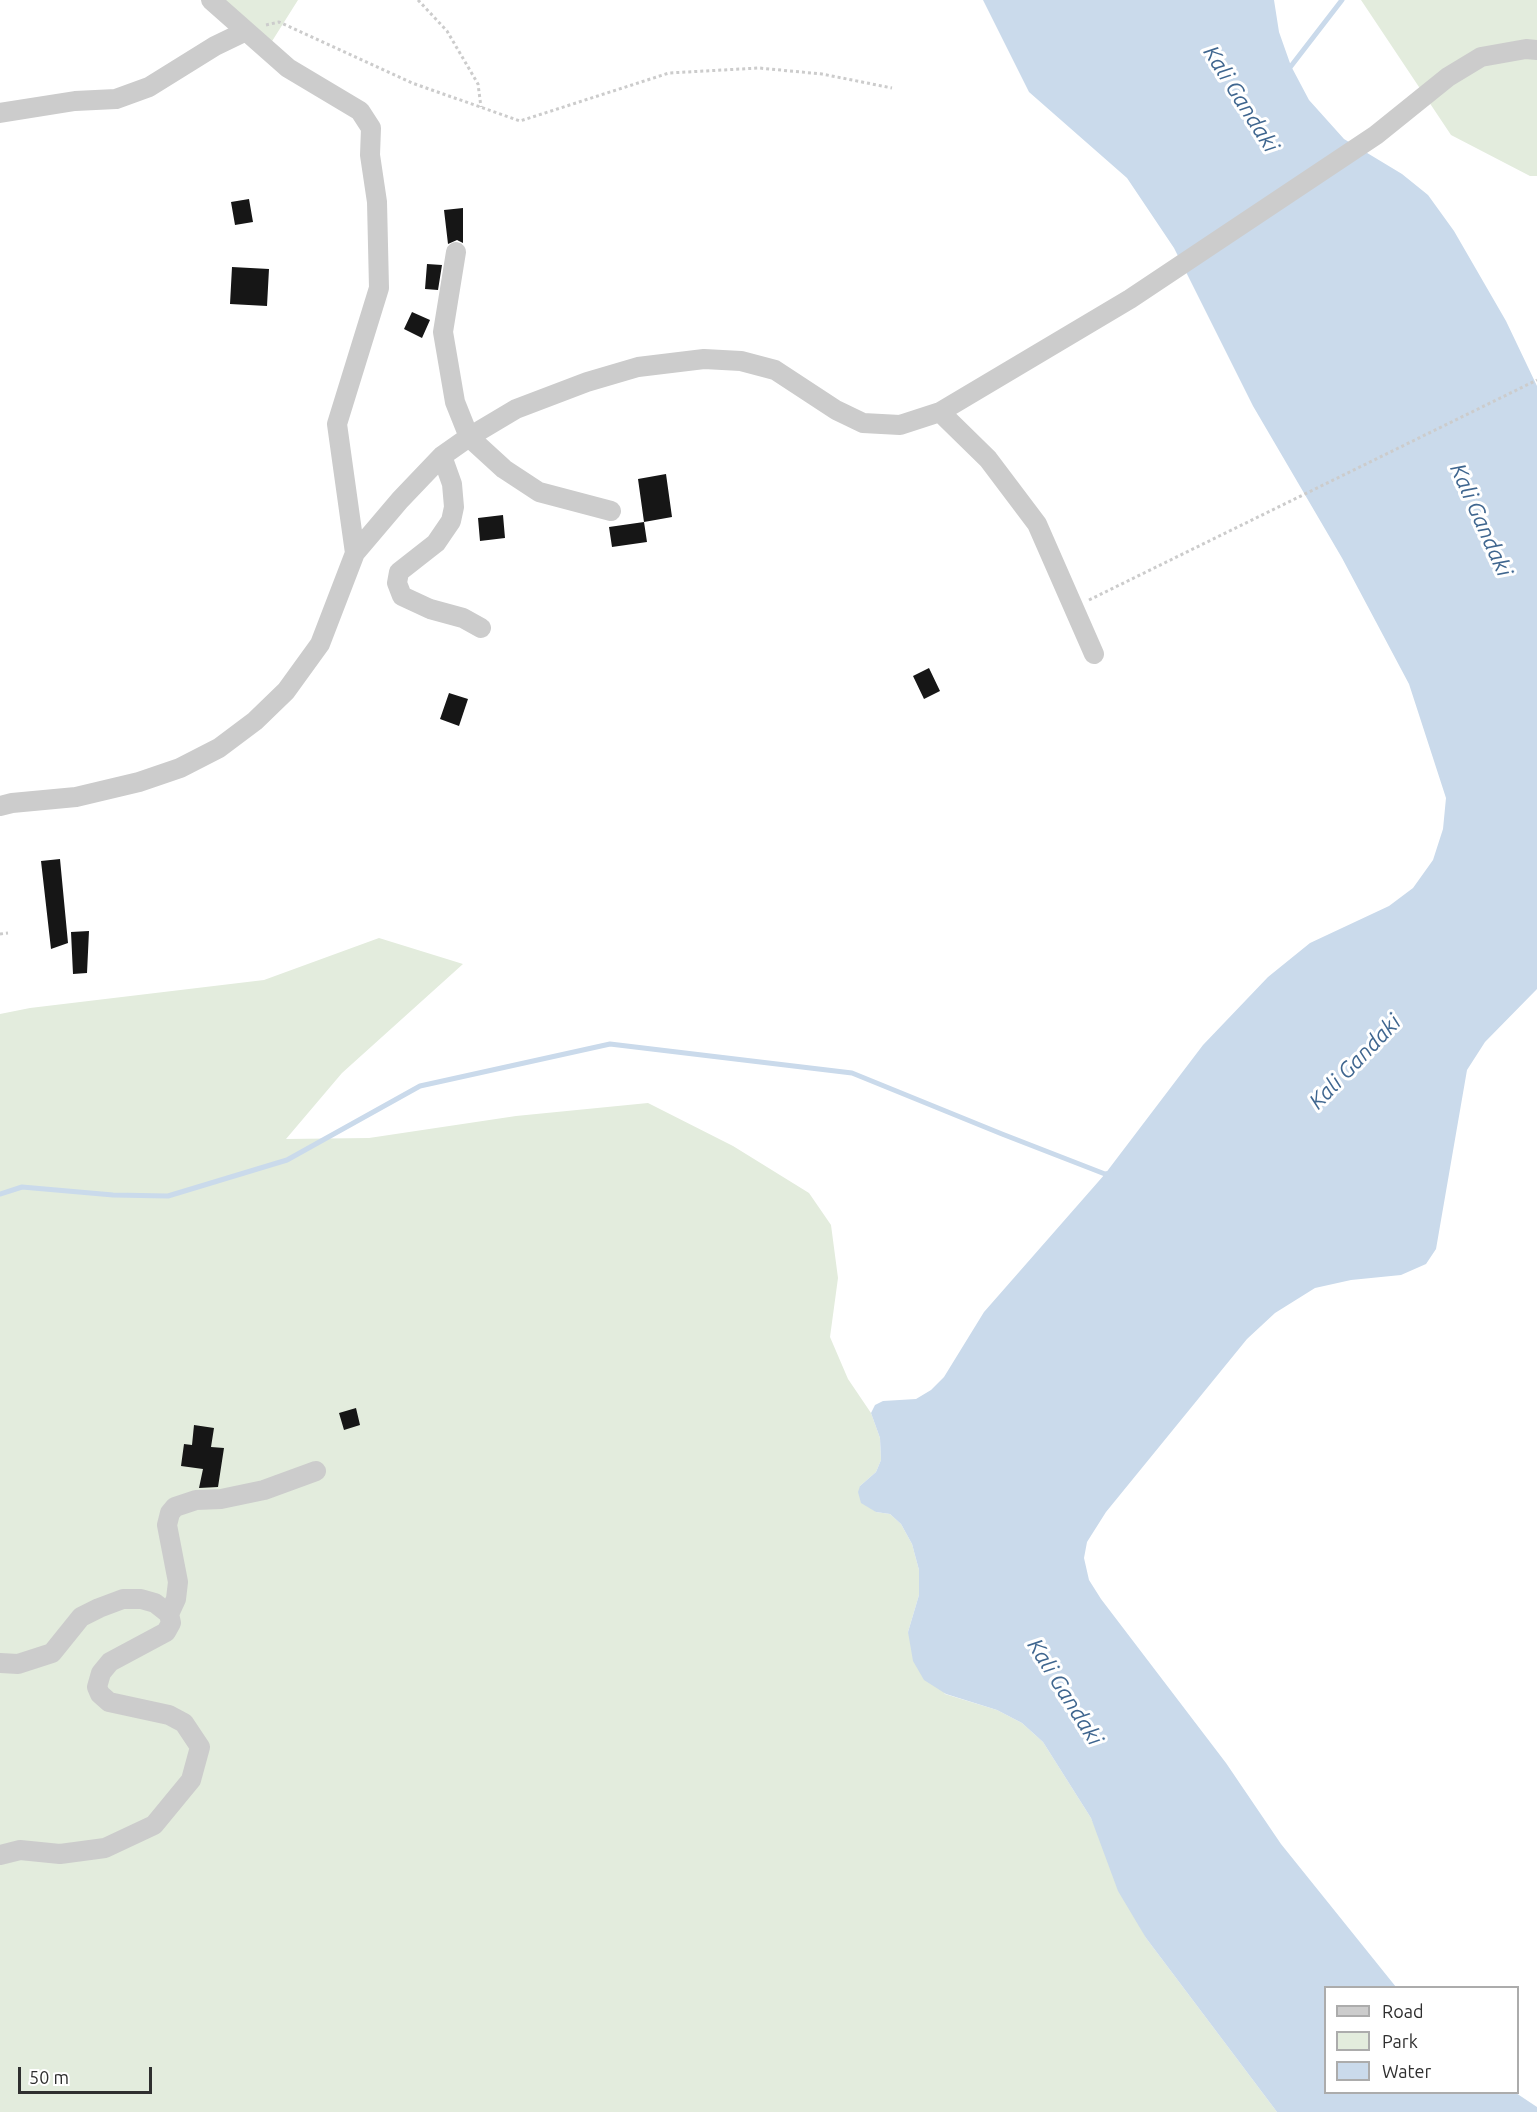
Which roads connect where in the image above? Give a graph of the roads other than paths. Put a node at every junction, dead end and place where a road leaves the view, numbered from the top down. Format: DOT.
graph roads {
  1 [pos="211,0"];
  2 [pos="244,32"];
  3 [pos="1537,50"];
  4 [pos="0,113"];
  5 [pos="456,252"];
  6 [pos="940,412"];
  7 [pos="469,436"];
  8 [pos="442,456"];
  9 [pos="611,511"];
  10 [pos="355,553"];
  11 [pos="480,628"];
  12 [pos="1094,654"];
  13 [pos="0,806"];
  14 [pos="316,1471"];
  15 [pos="169,1614"];
  16 [pos="0,1663"];
  17 [pos="0,1855"];
  1 -- 2 [label="street"];
  2 -- 4 [label="street"];
  2 -- 10 [label="street"];
  3 -- 6 [label="street"];
  5 -- 7 [label="street"];
  6 -- 7 [label="street"];
  6 -- 12 [label="street"];
  7 -- 8 [label="street"];
  7 -- 9 [label="street"];
  8 -- 10 [label="street"];
  8 -- 11 [label="street"];
  10 -- 13 [label="street"];
  14 -- 15 [label="street"];
  15 -- 16 [label="street"];
  15 -- 17 [label="street"];
}
